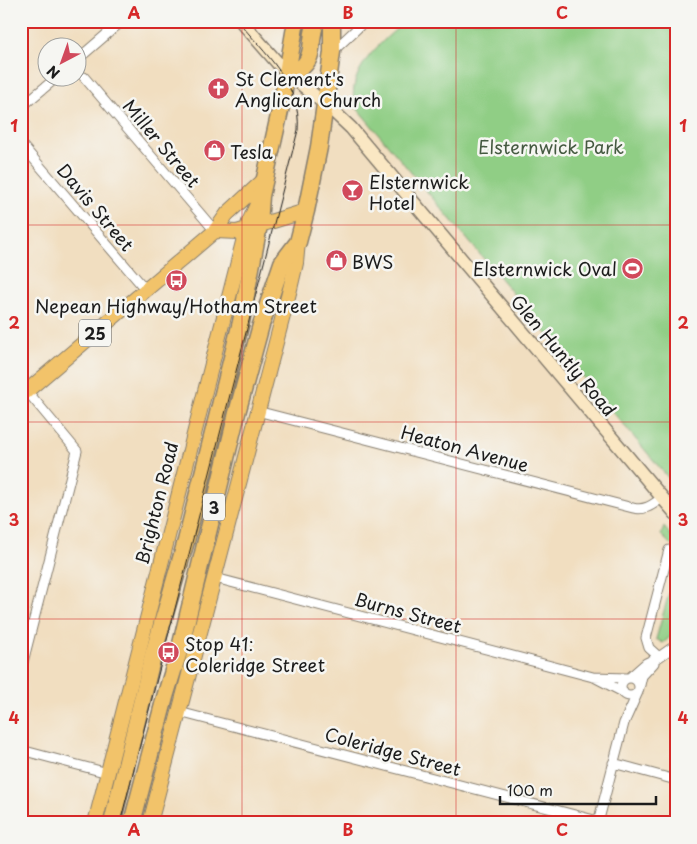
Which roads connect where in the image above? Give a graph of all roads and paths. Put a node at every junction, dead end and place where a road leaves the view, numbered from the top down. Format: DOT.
graph roads {
  1 [pos="122,21"];
  2 [pos="242,21"];
  3 [pos="296,21"];
  4 [pos="317,21"];
  5 [pos="332,21"];
  6 [pos="365,21"];
  7 [pos="88,50"];
  8 [pos="332,52"];
  9 [pos="287,73"];
  10 [pos="88,82"];
  11 [pos="44,88"];
  12 [pos="325,104"];
  13 [pos="23,106"];
  14 [pos="21,144"];
  15 [pos="263,188"];
  16 [pos="306,212"];
  17 [pos="253,227"];
  18 [pos="215,231"];
  19 [pos="298,242"];
  20 [pos="146,290"];
  21 [pos="24,393"];
  22 [pos="257,411"];
  23 [pos="662,498"];
  24 [pos="195,504"];
  25 [pos="214,509"];
  26 [pos="676,514"];
  27 [pos="224,541"];
  28 [pos="669,550"];
  29 [pos="214,578"];
  30 [pos="170,600"];
  31 [pos="148,618"];
  32 [pos="676,645"];
  33 [pos="659,657"];
  34 [pos="21,670"];
  35 [pos="593,677"];
  36 [pos="628,678"];
  37 [pos="639,688"];
  38 [pos="623,693"];
  39 [pos="179,712"];
  40 [pos="624,723"];
  41 [pos="21,750"];
  42 [pos="169,750"];
  43 [pos="613,763"];
  44 [pos="108,773"];
  45 [pos="144,777"];
  46 [pos="676,780"];
  47 [pos="598,822"];
  48 [pos="95,823"];
  49 [pos="112,823"];
  50 [pos="132,823"];
  51 [pos="150,823"];
  1 -- 7 [label="street"];
  2 -- 9 [label="main road, Glen Huntly Road"];
  3 -- 9 [label="highway, 3"];
  4 -- 9 [label="highway"];
  5 -- 8 [label="highway, 3"];
  6 -- 8 [label="street"];
  8 -- 12 [label="highway, 3"];
  9 -- 12 [label="main road, Glen Huntly Road"];
  9 -- 15 [label="highway, Brighton Road / 3"];
  10 -- 18 [label="street, Miller Street"];
  11 -- 13 [label="street"];
  12 -- 16 [label="highway, 3"];
  12 -- 23 [label="main road, Glen Huntly Road"];
  14 -- 20 [label="street, Davis Street"];
  15 -- 17 [label="highway, Brighton Road / 3"];
  15 -- 18 [label="main road, 25"];
  16 -- 17 [label="main road"];
  16 -- 19 [label="highway, 3"];
  17 -- 18 [label="main road"];
  17 -- 24 [label="highway, Brighton Road / 3"];
  17 -- 31 [label="main road, Brighton Road"];
  18 -- 20 [label="main road, 25"];
  19 -- 22 [label="main road"];
  19 -- 25 [label="highway, 3"];
  20 -- 21 [label="main road, 25"];
  21 -- 34 [label="street"];
  22 -- 23 [label="street, Heaton Avenue"];
  22 -- 27 [label="main road"];
  23 -- 26 [label="main road, Glen Huntly Road"];
  24 -- 25 [label="highway"];
  24 -- 30 [label="highway, Brighton Road / 3"];
  25 -- 27 [label="main road"];
  25 -- 45 [label="highway, 3"];
  27 -- 29 [label="main road"];
  28 -- 33 [label="street"];
  29 -- 35 [label="street, Burns Street"];
  29 -- 39 [label="main road"];
  30 -- 31 [label="main road"];
  30 -- 49 [label="highway, Brighton Road / 3"];
  31 -- 44 [label="main road, Brighton Road"];
  32 -- 33 [label="street"];
  33 -- 36 [label="street"];
  33 -- 37 [label="street"];
  35 -- 36 [label="street, Burns Street"];
  35 -- 38 [label="street, Burns Street"];
  36 -- 37 [label="street"];
  36 -- 38 [label="street"];
  37 -- 38 [label="street"];
  37 -- 40 [label="street"];
  38 -- 40 [label="street"];
  39 -- 42 [label="main road"];
  39 -- 47 [label="street, Coleridge Street"];
  40 -- 43 [label="street"];
  41 -- 44 [label="street"];
  42 -- 45 [label="main road"];
  42 -- 51 [label="main road"];
  43 -- 46 [label="street"];
  43 -- 47 [label="street"];
  44 -- 48 [label="main road, Brighton Road"];
  45 -- 50 [label="highway, 3"];
}
